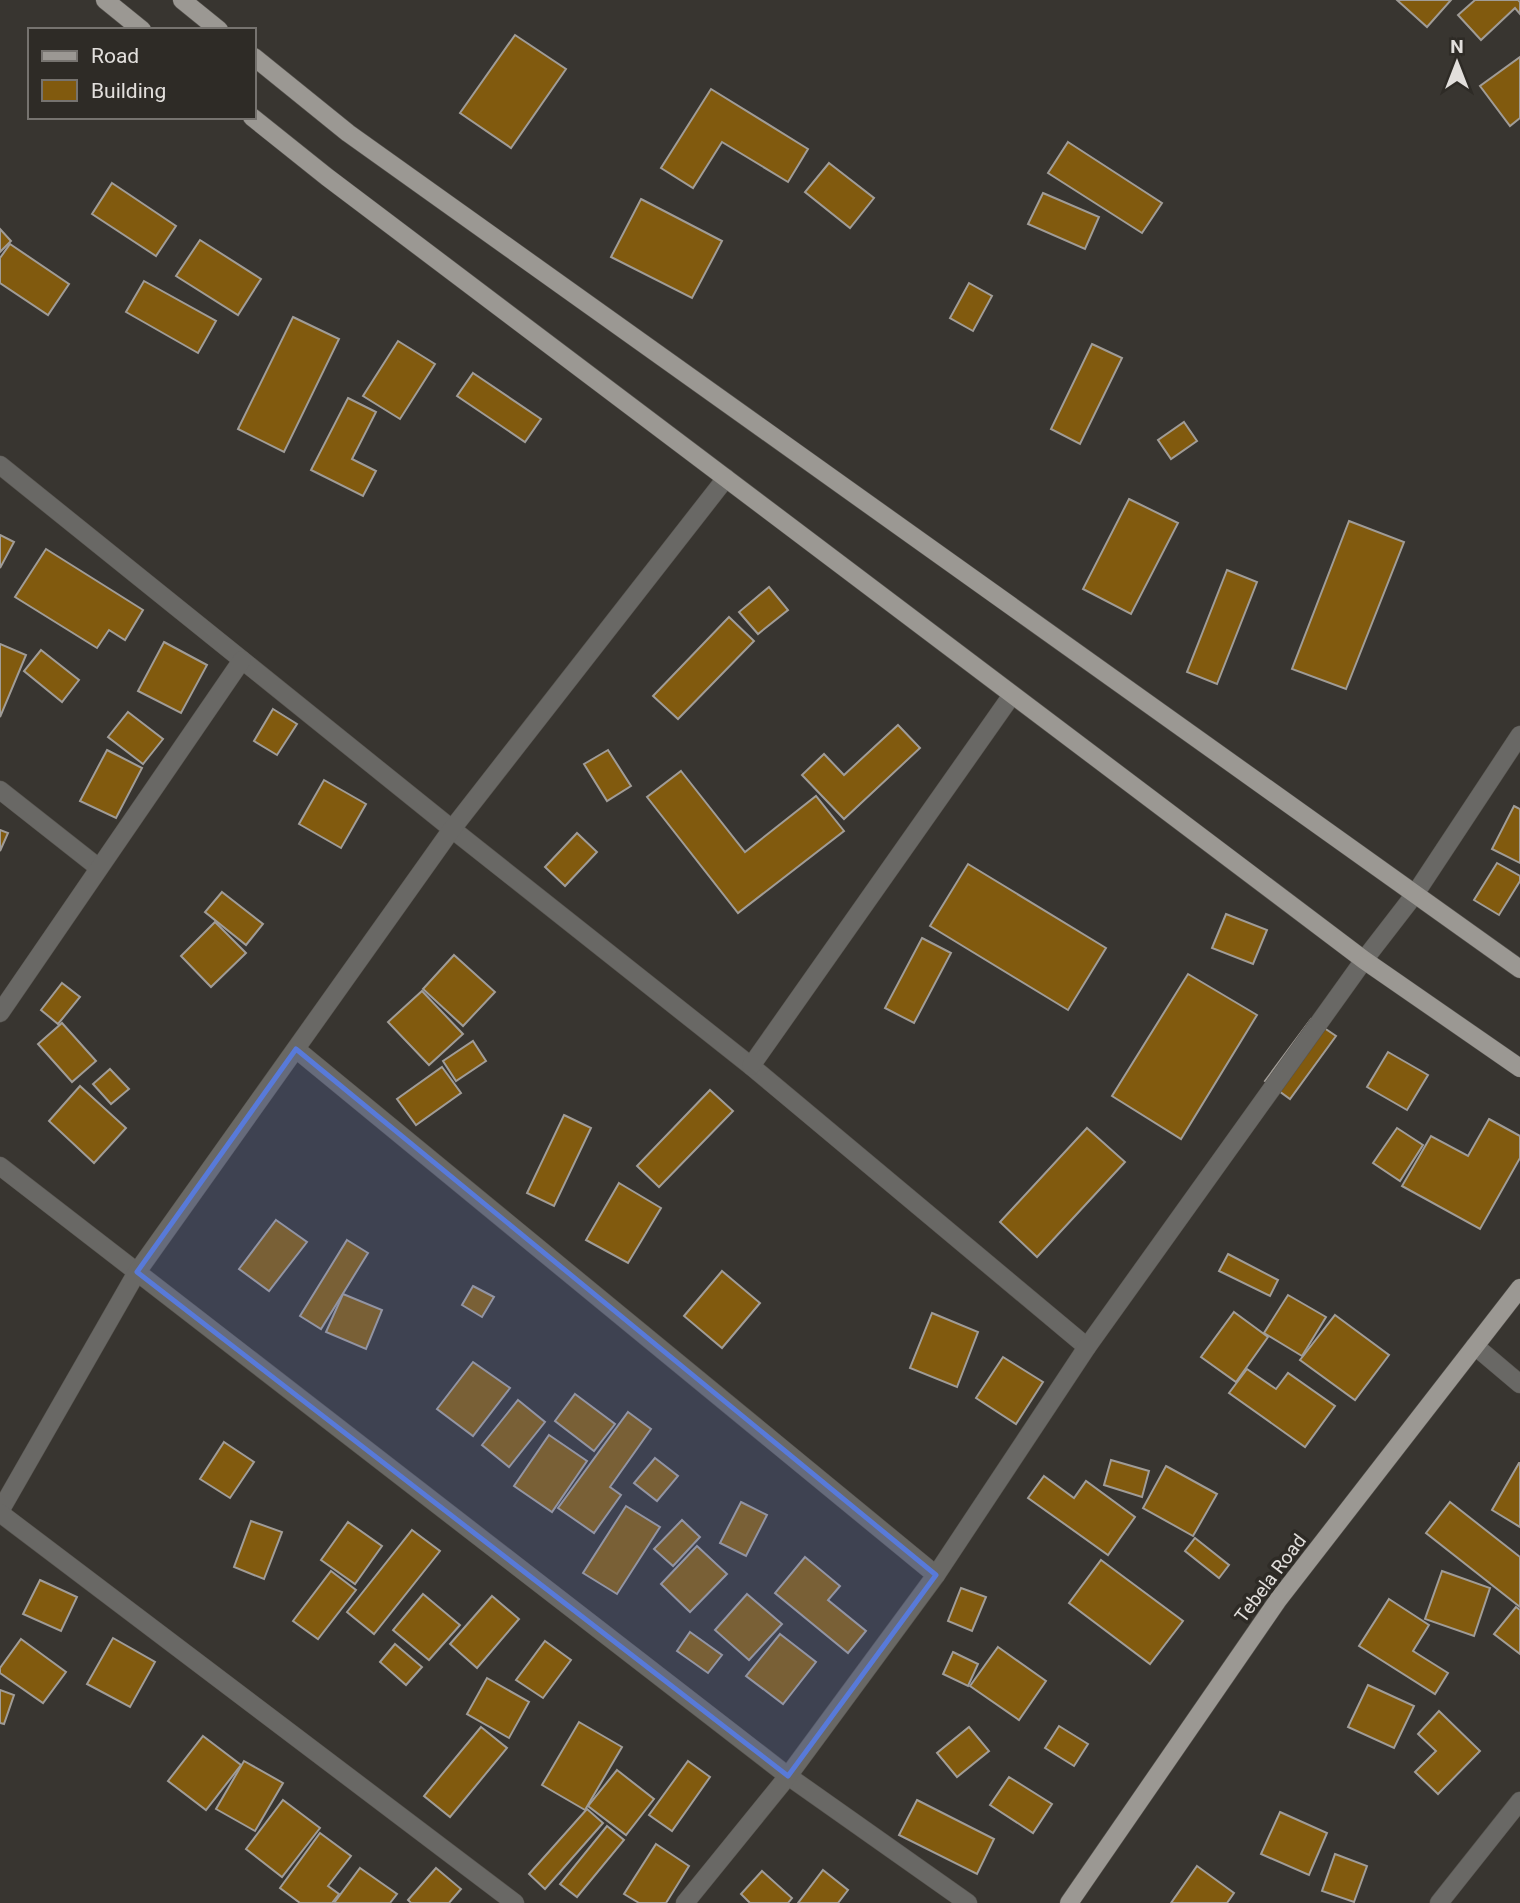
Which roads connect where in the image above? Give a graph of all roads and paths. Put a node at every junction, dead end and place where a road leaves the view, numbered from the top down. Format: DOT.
graph roads {
  1 [pos="105,0"];
  2 [pos="182,0"];
  3 [pos="140,28"];
  4 [pos="217,28"];
  5 [pos="256,59"];
  6 [pos="254,119"];
  7 [pos="0,466"];
  8 [pos="726,478"];
  9 [pos="242,660"];
  10 [pos="1012,695"];
  11 [pos="1520,735"];
  12 [pos="0,790"];
  13 [pos="452,829"];
  14 [pos="99,868"];
  15 [pos="1415,894"];
  16 [pos="1364,960"];
  17 [pos="1520,970"];
  18 [pos="0,1013"];
  19 [pos="296,1049"];
  20 [pos="751,1066"];
  21 [pos="1520,1068"];
  22 [pos="0,1166"];
  23 [pos="137,1272"];
  24 [pos="1520,1289"];
  25 [pos="1475,1346"];
  26 [pos="1087,1347"];
  27 [pos="1520,1384"];
  28 [pos="0,1512"];
  29 [pos="936,1575"];
  30 [pos="788,1776"];
  31 [pos="1520,1801"];
  32 [pos="515,1903"];
  33 [pos="685,1903"];
  34 [pos="968,1903"];
  35 [pos="1069,1903"];
  36 [pos="1440,1903"];
  1 -- 3 [label="main road"];
  2 -- 4 [label="main road"];
  5 -- 15 [label="main road"];
  6 -- 8 [label="main road"];
  7 -- 9 [label="street"];
  8 -- 10 [label="main road"];
  8 -- 13 [label="street"];
  9 -- 13 [label="street"];
  9 -- 14 [label="street"];
  10 -- 16 [label="main road"];
  10 -- 20 [label="street"];
  11 -- 15 [label="street"];
  12 -- 14 [label="street"];
  13 -- 19 [label="street"];
  13 -- 20 [label="street"];
  14 -- 18 [label="street"];
  15 -- 16 [label="street"];
  15 -- 17 [label="main road"];
  16 -- 21 [label="main road"];
  16 -- 26 [label="street"];
  19 -- 23 [label="street"];
  19 -- 29 [label="street"];
  20 -- 26 [label="street"];
  22 -- 23 [label="street"];
  23 -- 28 [label="street"];
  23 -- 30 [label="street"];
  24 -- 25 [label="main road, Tebela Road"];
  25 -- 27 [label="street"];
  25 -- 35 [label="main road, Tebela Road"];
  26 -- 29 [label="street"];
  28 -- 32 [label="street"];
  29 -- 30 [label="street"];
  30 -- 33 [label="street"];
  30 -- 34 [label="street"];
  31 -- 36 [label="street"];
}
